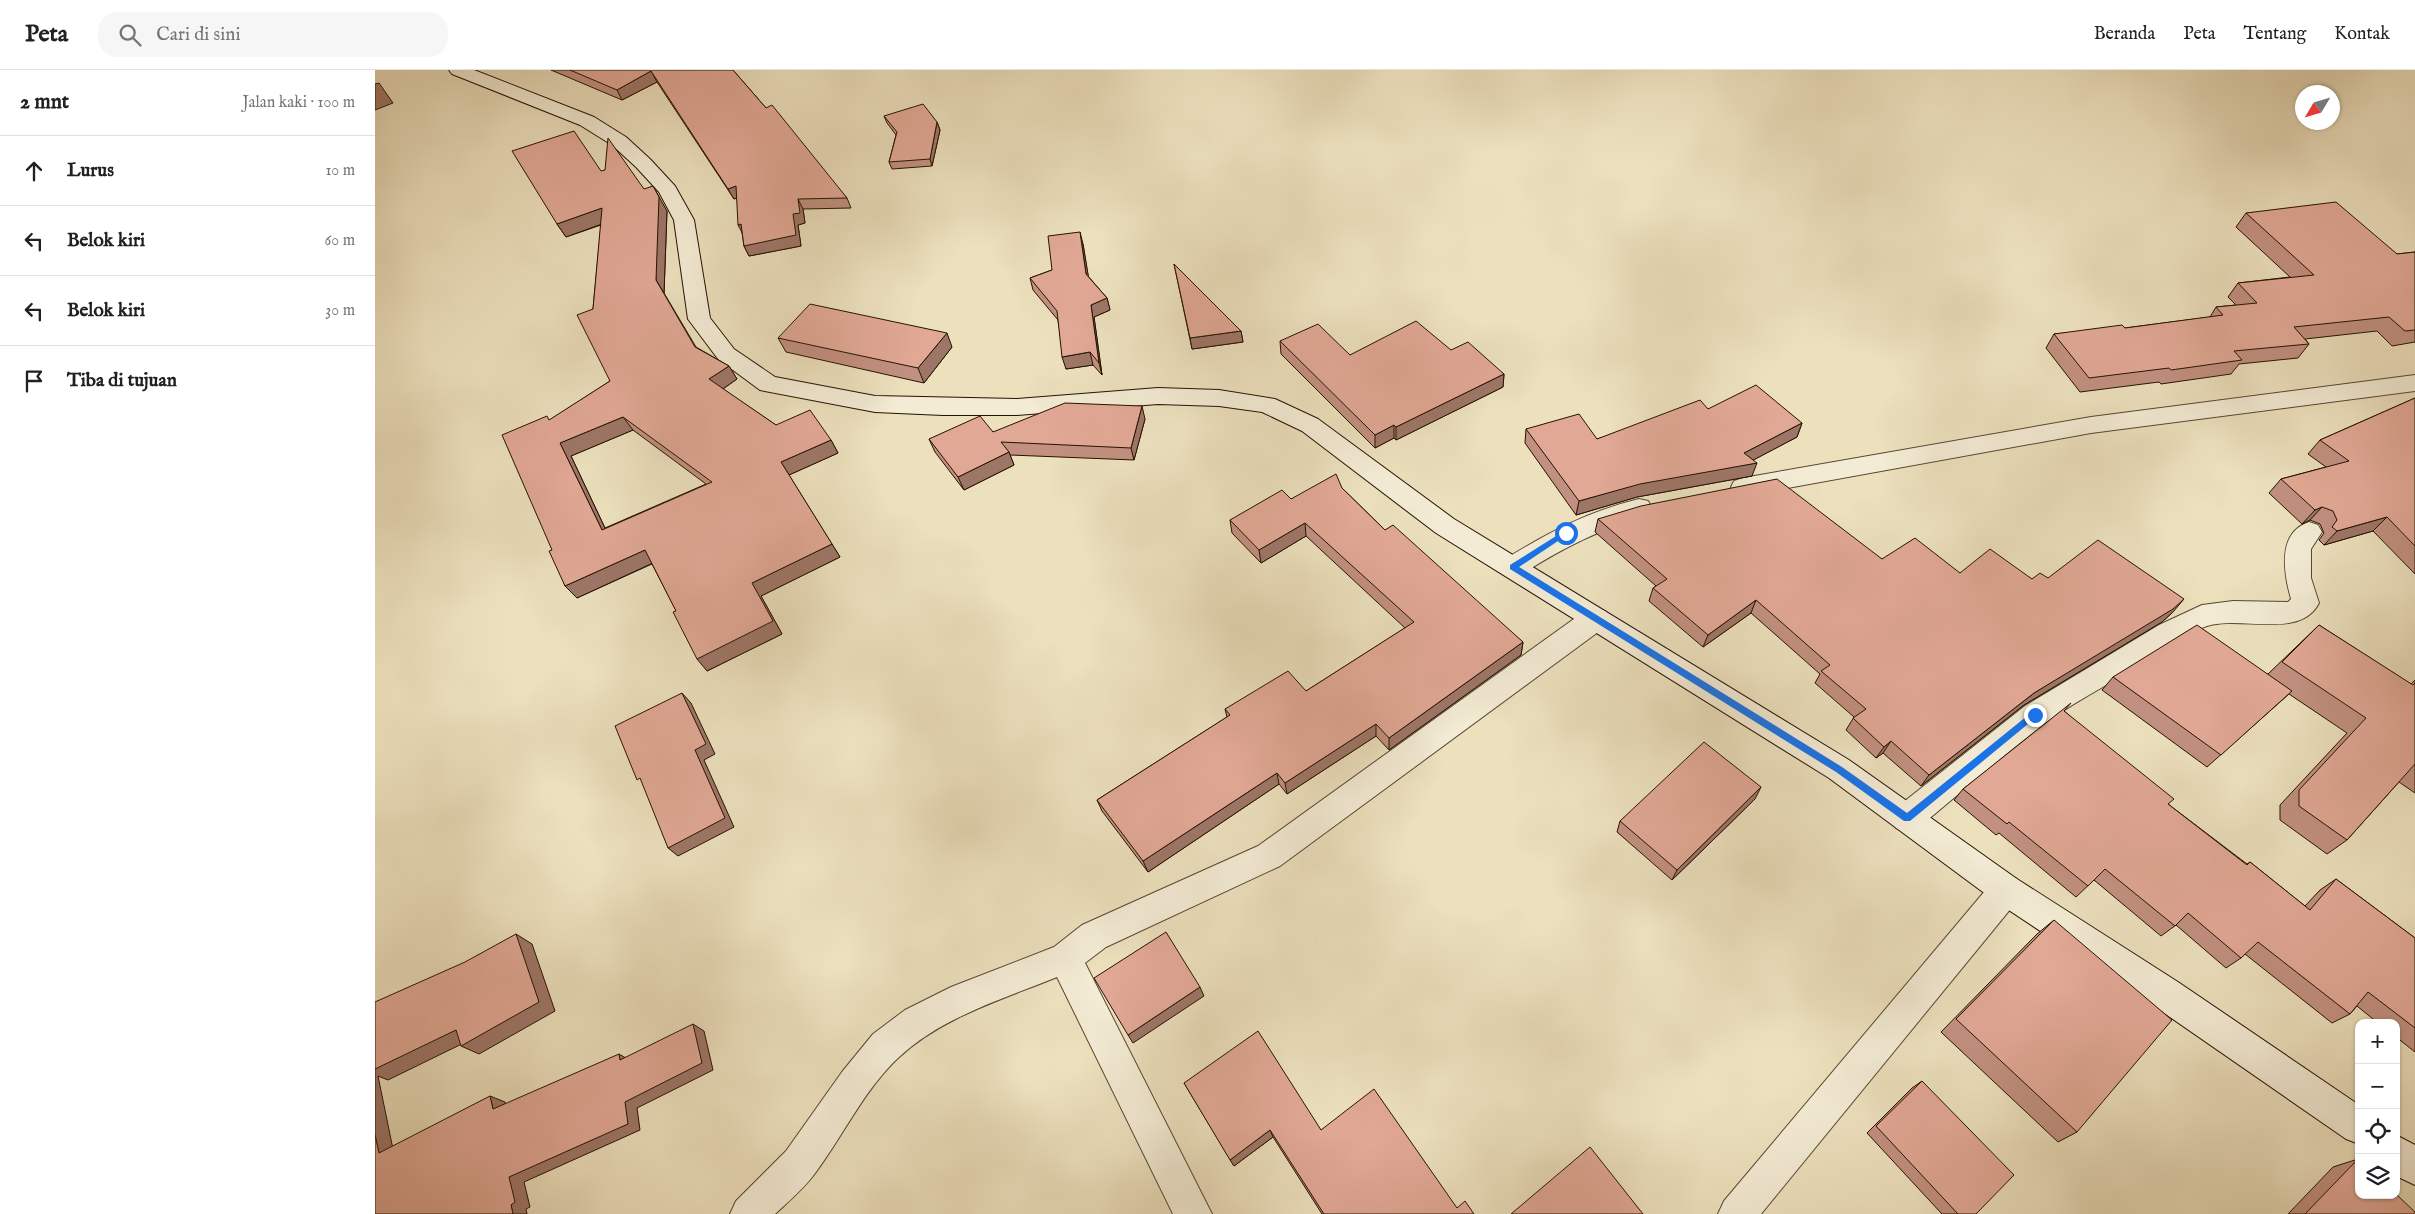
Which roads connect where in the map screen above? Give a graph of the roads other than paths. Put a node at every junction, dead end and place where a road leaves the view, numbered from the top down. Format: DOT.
graph roads {
  1 [pos="458,70"];
  2 [pos="2415,383"];
  3 [pos="1720,492"];
  4 [pos="1665,503"];
  5 [pos="2309,532"];
  6 [pos="1513,567"];
  7 [pos="1595,619"];
  8 [pos="1907,818"];
  9 [pos="2006,890"];
  10 [pos="1065,958"];
  11 [pos="2355,1123"];
  12 [pos="2397,1154"];
  13 [pos="2415,1167"];
  14 [pos="749,1214"];
  15 [pos="1193,1214"];
  16 [pos="1737,1214"];
  1 -- 6 [label="street"];
  2 -- 3 [label="street"];
  4 -- 6 [label="street"];
  5 -- 8 [label="street"];
  6 -- 7 [label="street"];
  7 -- 8 [label="street"];
  7 -- 10 [label="street"];
  8 -- 9 [label="street"];
  9 -- 11 [label="street"];
  9 -- 16 [label="street"];
  10 -- 14 [label="street"];
  10 -- 15 [label="street"];
  12 -- 13 [label="street"];
}
